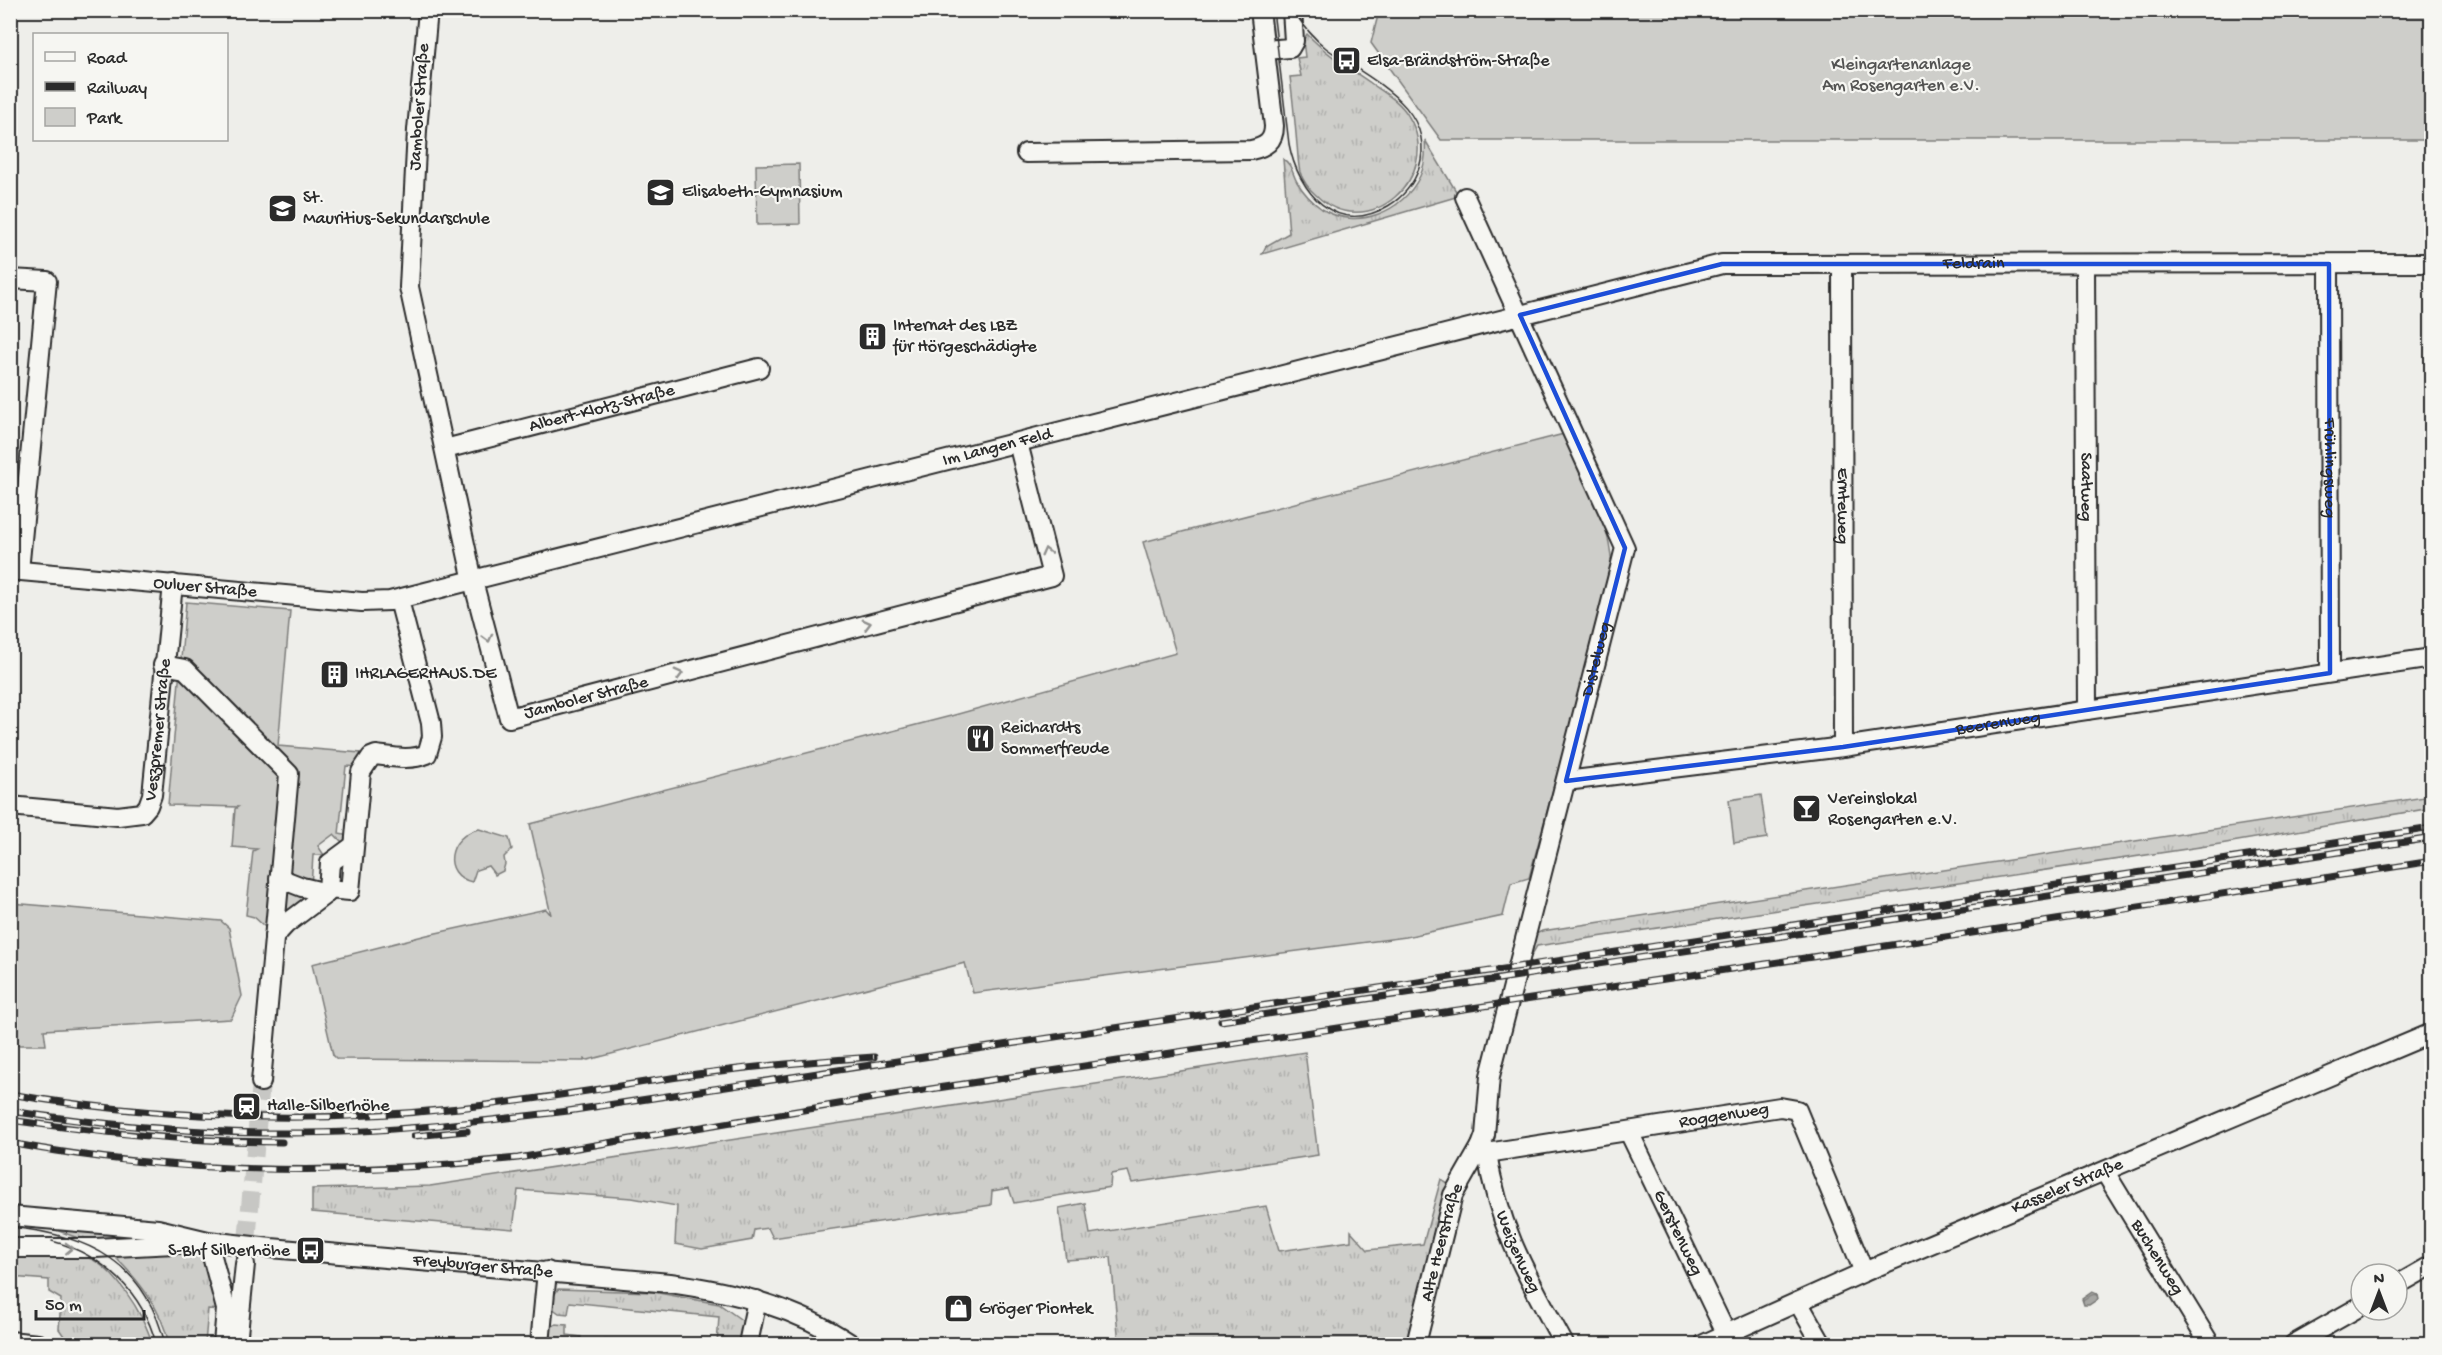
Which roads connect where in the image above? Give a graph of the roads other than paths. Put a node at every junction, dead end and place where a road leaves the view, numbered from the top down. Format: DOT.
graph roads {
  1 [pos="428,10"];
  2 [pos="1260,10"];
  3 [pos="1292,10"];
  4 [pos="1265,50"];
  5 [pos="1026,153"];
  6 [pos="1465,197"];
  7 [pos="1842,264"];
  8 [pos="2085,264"];
  9 [pos="2330,264"];
  10 [pos="2432,264"];
  11 [pos="10,279"];
  12 [pos="1520,315"];
  13 [pos="759,368"];
  14 [pos="1018,443"];
  15 [pos="445,448"];
  16 [pos="15,570"];
  17 [pos="473,582"];
  18 [pos="173,584"];
  19 [pos="399,600"];
  20 [pos="2432,658"];
  21 [pos="163,665"];
  22 [pos="2330,674"];
  23 [pos="2087,710"];
  24 [pos="1843,747"];
  25 [pos="1566,781"];
  26 [pos="10,806"];
  27 [pos="353,846"];
  28 [pos="279,878"];
  29 [pos="274,937"];
  30 [pos="2432,1033"];
  31 [pos="261,1082"];
  32 [pos="1629,1132"];
  33 [pos="1484,1150"];
  34 [pos="2105,1172"];
  35 [pos="10,1216"];
  36 [pos="208,1241"];
  37 [pos="10,1248"];
  38 [pos="245,1264"];
  39 [pos="2432,1264"];
  40 [pos="547,1271"];
  41 [pos="1864,1272"];
  42 [pos="2409,1278"];
  43 [pos="757,1300"];
  44 [pos="1798,1302"];
  45 [pos="2349,1313"];
  46 [pos="1726,1333"];
  47 [pos="10,1341"];
  48 [pos="38,1344"];
  49 [pos="223,1344"];
  50 [pos="237,1344"];
  51 [pos="540,1344"];
  52 [pos="748,1344"];
  53 [pos="851,1344"];
  54 [pos="1416,1344"];
  55 [pos="1564,1344"];
  56 [pos="1704,1344"];
  57 [pos="1822,1344"];
  58 [pos="2210,1344"];
  59 [pos="2294,1344"];
  1 -- 15 [label="street, Jamboler Straße"];
  2 -- 4 [label="street"];
  3 -- 4 [label="street"];
  4 -- 5 [label="street"];
  6 -- 12 [label="street, Distelweg"];
  7 -- 8 [label="street, Feldrain"];
  7 -- 12 [label="street, Feldrain"];
  7 -- 24 [label="street, Ernteweg"];
  8 -- 9 [label="street, Feldrain"];
  8 -- 23 [label="street, Saatweg"];
  9 -- 10 [label="street, Feldrain"];
  9 -- 22 [label="street, Frühlingsweg"];
  11 -- 16 [label="street"];
  12 -- 14 [label="street, Im Langen Feld"];
  12 -- 25 [label="street, Distelweg"];
  13 -- 15 [label="street, Albert-Klotz-Straße"];
  14 -- 17 [label="street, Im Langen Feld"];
  17 -- 14 [label="street, Jamboler Straße, one-way"];
  15 -- 17 [label="street, Jamboler Straße"];
  16 -- 18 [label="street, Ouluer Straße"];
  17 -- 19 [label="street, Ouluer Straße"];
  18 -- 19 [label="street, Ouluer Straße"];
  18 -- 21 [label="street, Veszpremer Straße"];
  19 -- 27 [label="street"];
  20 -- 22 [label="street, Beerenweg"];
  21 -- 26 [label="street, Veszpremer Straße"];
  21 -- 28 [label="street"];
  22 -- 23 [label="street, Beerenweg"];
  23 -- 24 [label="street, Beerenweg"];
  24 -- 25 [label="street, Beerenweg"];
  25 -- 33 [label="street, Distelweg"];
  28 -- 29 [label="street"];
  28 -- 29 [label="street"];
  29 -- 31 [label="street"];
  30 -- 34 [label="street, Kasseler Straße"];
  32 -- 33 [label="street, Roggenweg"];
  32 -- 41 [label="street, Roggenweg"];
  32 -- 46 [label="street, Gerstenweg"];
  33 -- 54 [label="street, Alte Heerstraße"];
  33 -- 55 [label="street, Weizenweg"];
  34 -- 41 [label="street, Kasseler Straße"];
  34 -- 58 [label="street, Buchenweg"];
  35 -- 36 [label="street, Freyburger Straße"];
  37 -- 36 [label="street, Freyburger Straße, one-way"];
  36 -- 40 [label="street, Freyburger Straße"];
  36 -- 49 [label="street"];
  38 -- 50 [label="street"];
  39 -- 42 [label="street"];
  40 -- 43 [label="street, Freyburger Straße"];
  40 -- 51 [label="street"];
  41 -- 44 [label="street, Kasseler Straße"];
  43 -- 52 [label="street"];
  43 -- 53 [label="street, Freyburger Straße"];
  44 -- 46 [label="street, Kasseler Straße"];
  44 -- 57 [label="street"];
  45 -- 59 [label="street"];
  46 -- 56 [label="street, Kasseler Straße"];
  47 -- 48 [label="street"];
}
